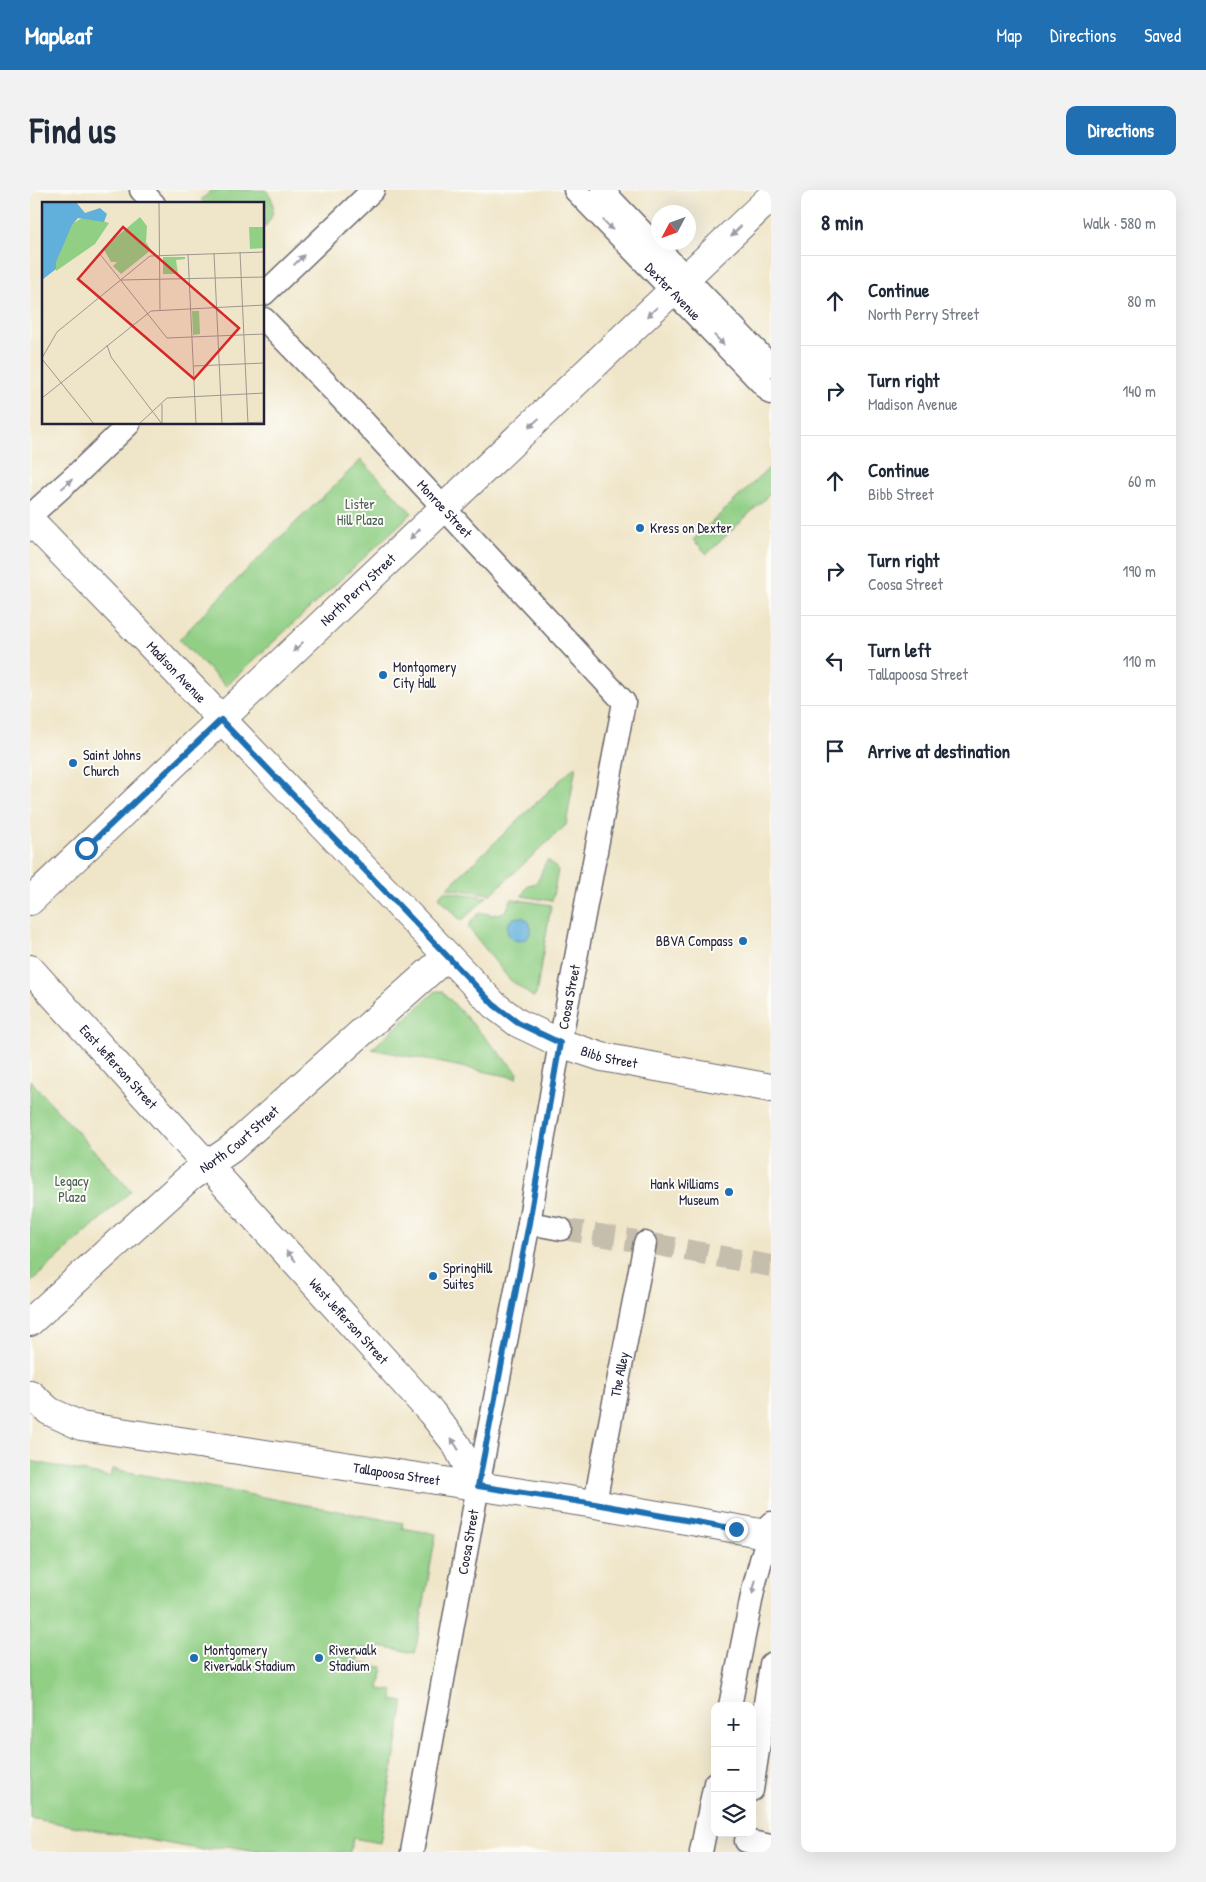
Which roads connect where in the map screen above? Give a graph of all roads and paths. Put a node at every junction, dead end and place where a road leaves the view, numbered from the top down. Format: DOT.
graph roads {
  1 [pos="141,190"];
  2 [pos="373,190"];
  3 [pos="575,190"];
  4 [pos="602,190"];
  5 [pos="771,197"];
  6 [pos="152,202"];
  7 [pos="680,285"];
  8 [pos="265,293"];
  9 [pos="265,320"];
  10 [pos="771,366"];
  11 [pos="771,394"];
  12 [pos="128,425"];
  13 [pos="443,508"];
  14 [pos="30,516"];
  15 [pos="30,520"];
  16 [pos="624,702"];
  17 [pos="221,720"];
  18 [pos="30,901"];
  19 [pos="447,956"];
  20 [pos="30,968"];
  21 [pos="560,1043"];
  22 [pos="771,1088"];
  23 [pos="209,1164"];
  24 [pos="529,1223"];
  25 [pos="561,1229"];
  26 [pos="645,1243"];
  27 [pos="30,1322"];
  28 [pos="30,1394"];
  29 [pos="478,1486"];
  30 [pos="595,1504"];
  31 [pos="770,1531"];
  32 [pos="771,1664"];
  33 [pos="731,1702"];
  34 [pos="756,1763"];
  35 [pos="713,1792"];
  36 [pos="746,1842"];
  37 [pos="771,1846"];
  38 [pos="412,1852"];
  39 [pos="701,1852"];
  1 -- 6 [label="street"];
  8 -- 2 [label="street, one-way"];
  3 -- 7 [label="street, Dexter Avenue, one-way"];
  4 -- 7 [label="street, Dexter Avenue"];
  5 -- 7 [label="main road, North Perry Street, one-way"];
  7 -- 10 [label="street, Dexter Avenue"];
  7 -- 11 [label="street, Dexter Avenue, one-way"];
  7 -- 13 [label="main road, North Perry Street, one-way"];
  9 -- 13 [label="street, Monroe Street"];
  14 -- 12 [label="street, one-way"];
  13 -- 16 [label="street, Monroe Street"];
  13 -- 17 [label="main road, North Perry Street, one-way"];
  15 -- 17 [label="main road, Madison Avenue"];
  16 -- 21 [label="street, Coosa Street"];
  17 -- 18 [label="main road, North Perry Street"];
  17 -- 19 [label="main road, Madison Avenue"];
  19 -- 21 [label="main road, Bibb Street"];
  19 -- 23 [label="main road, North Court Street"];
  20 -- 23 [label="main road, East Jefferson Street"];
  21 -- 22 [label="main road, Bibb Street"];
  21 -- 24 [label="street, Coosa Street"];
  23 -- 27 [label="main road, North Court Street"];
  29 -- 23 [label="main road, West Jefferson Street, one-way"];
  24 -- 25 [label="street"];
  24 -- 29 [label="street, Coosa Street"];
  26 -- 30 [label="street, The Alley"];
  28 -- 29 [label="main road, Tallapoosa Street"];
  29 -- 30 [label="main road, Tallapoosa Street"];
  29 -- 38 [label="street, Coosa Street"];
  30 -- 31 [label="main road, Tallapoosa Street"];
  31 -- 33 [label="street, one-way"];
  32 -- 34 [label="street"];
  35 -- 39 [label="street"];
  36 -- 37 [label="street"];
}
